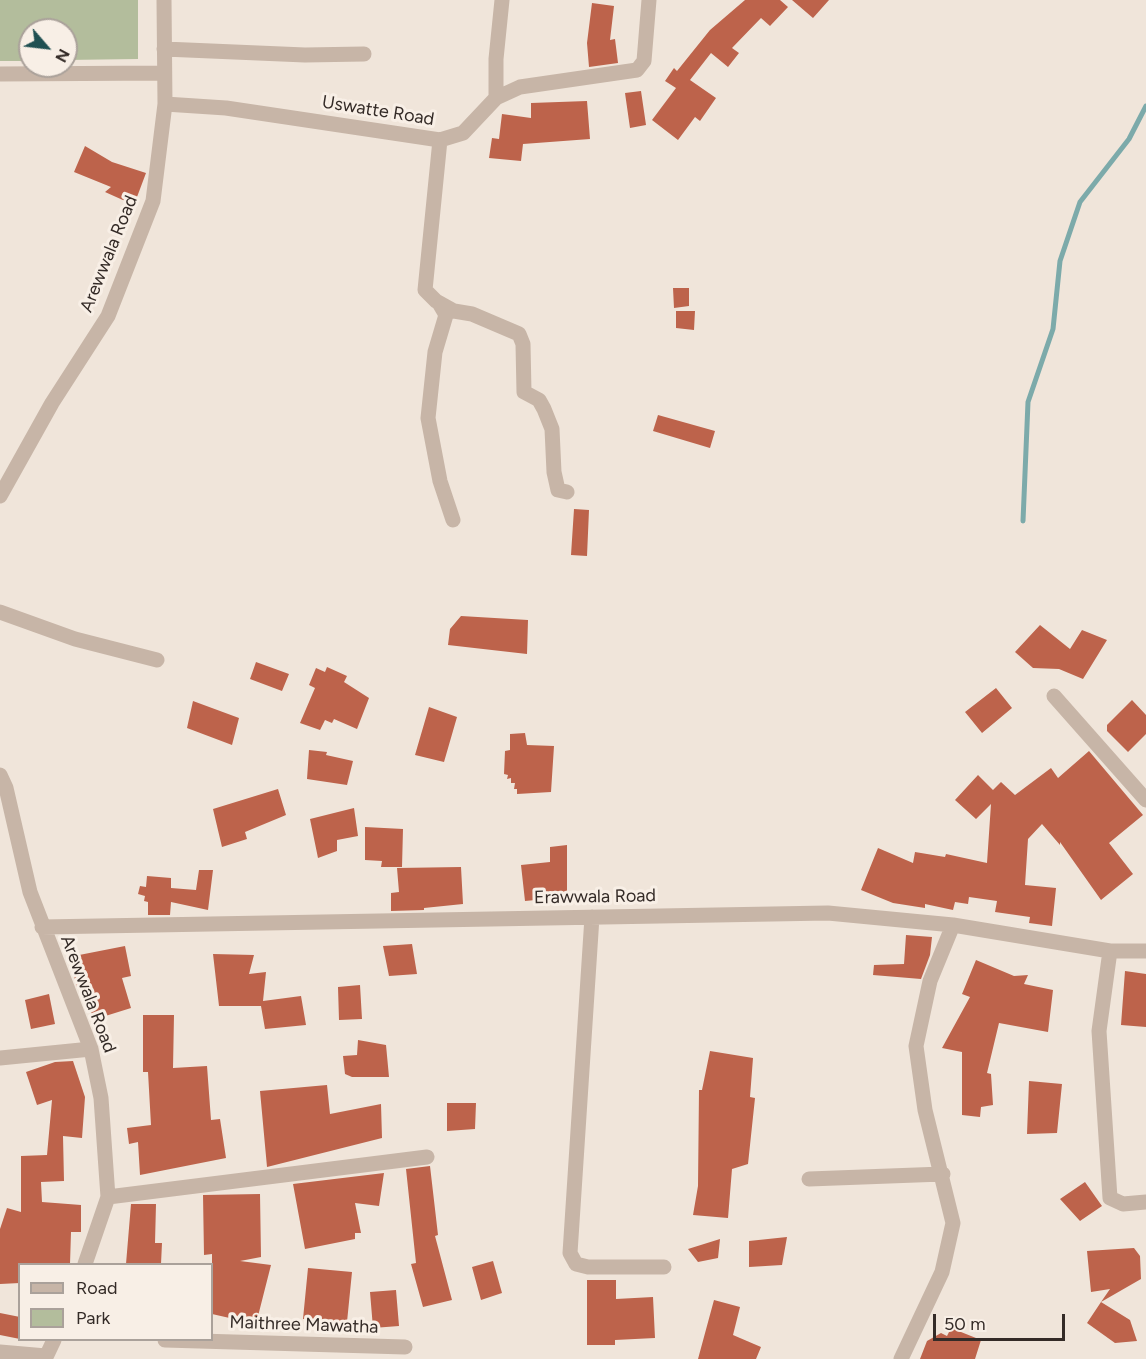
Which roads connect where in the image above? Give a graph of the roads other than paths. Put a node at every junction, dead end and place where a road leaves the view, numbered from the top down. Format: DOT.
graph roads {
  1 [pos="164,0"];
  2 [pos="502,0"];
  3 [pos="650,0"];
  4 [pos="164,49"];
  5 [pos="364,54"];
  6 [pos="165,73"];
  7 [pos="0,74"];
  8 [pos="496,98"];
  9 [pos="165,104"];
  10 [pos="440,140"];
  11 [pos="439,303"];
  12 [pos="567,492"];
  13 [pos="0,496"];
  14 [pos="453,520"];
  15 [pos="0,612"];
  16 [pos="157,660"];
  17 [pos="1054,696"];
  18 [pos="0,775"];
  19 [pos="1146,800"];
  20 [pos="592,917"];
  21 [pos="953,925"];
  22 [pos="42,927"];
  23 [pos="1110,951"];
  24 [pos="1146,951"];
  25 [pos="91,1049"];
  26 [pos="0,1058"];
  27 [pos="427,1157"];
  28 [pos="943,1173"];
  29 [pos="809,1179"];
  30 [pos="108,1197"];
  31 [pos="1146,1202"];
  32 [pos="85,1263"];
  33 [pos="664,1267"];
  34 [pos="54,1341"];
  35 [pos="199,1341"];
  36 [pos="405,1347"];
  37 [pos="0,1352"];
  38 [pos="45,1358"];
  39 [pos="901,1359"];
  1 -- 4 [label="street, Arewwala Road"];
  2 -- 8 [label="street"];
  3 -- 8 [label="street, Uswatte Road"];
  4 -- 5 [label="street"];
  4 -- 6 [label="street, Arewwala Road"];
  6 -- 7 [label="street"];
  6 -- 9 [label="street, Arewwala Road"];
  8 -- 10 [label="street, Uswatte Road"];
  9 -- 10 [label="street, Uswatte Road"];
  9 -- 13 [label="street, Arewwala Road"];
  10 -- 11 [label="street"];
  11 -- 12 [label="street"];
  11 -- 14 [label="street"];
  15 -- 16 [label="street"];
  17 -- 19 [label="street"];
  18 -- 22 [label="street, Arewwala Road"];
  20 -- 21 [label="street, Erawwala Road"];
  20 -- 22 [label="street, Erawwala Road"];
  20 -- 33 [label="street"];
  21 -- 23 [label="street, Erawwala Road"];
  21 -- 28 [label="street"];
  22 -- 25 [label="street, Arewwala Road"];
  23 -- 24 [label="street, Erawwala Road"];
  23 -- 31 [label="street"];
  25 -- 26 [label="street"];
  25 -- 30 [label="street, Arewwala Road"];
  27 -- 30 [label="street"];
  28 -- 29 [label="street"];
  28 -- 39 [label="street"];
  30 -- 32 [label="street, Arewwala Road"];
  34 -- 38 [label="street"];
  35 -- 36 [label="street, Maithree Mawatha"];
  37 -- 38 [label="street"];
}
